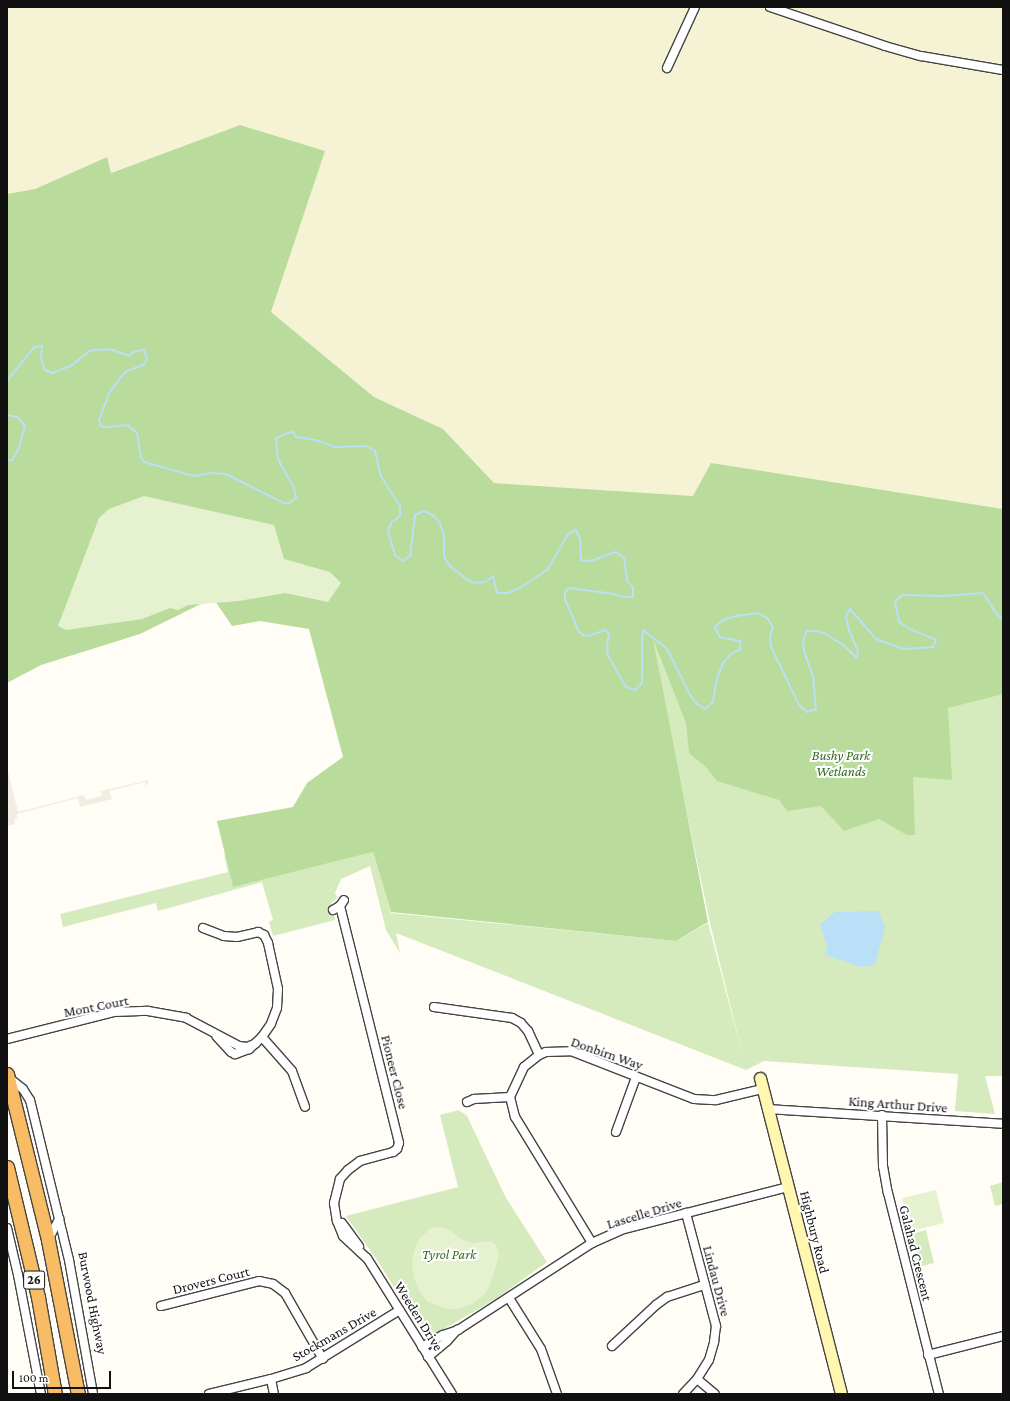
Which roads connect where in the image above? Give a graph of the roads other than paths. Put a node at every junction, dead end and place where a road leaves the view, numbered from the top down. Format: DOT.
graph roads {
  1 [pos="695,7"];
  2 [pos="770,7"];
  3 [pos="667,68"];
  4 [pos="1003,70"];
  5 [pos="339,905"];
  6 [pos="202,928"];
  7 [pos="434,1007"];
  8 [pos="262,1038"];
  9 [pos="7,1039"];
  10 [pos="539,1055"];
  11 [pos="7,1075"];
  12 [pos="636,1077"];
  13 [pos="761,1083"];
  14 [pos="510,1097"];
  15 [pos="468,1102"];
  16 [pos="305,1107"];
  17 [pos="769,1114"];
  18 [pos="882,1115"];
  19 [pos="1003,1124"];
  20 [pos="616,1132"];
  21 [pos="7,1167"];
  22 [pos="788,1186"];
  23 [pos="334,1208"];
  24 [pos="686,1213"];
  25 [pos="59,1219"];
  26 [pos="7,1228"];
  27 [pos="48,1240"];
  28 [pos="592,1243"];
  29 [pos="705,1285"];
  30 [pos="509,1298"];
  31 [pos="161,1306"];
  32 [pos="400,1310"];
  33 [pos="458,1330"];
  34 [pos="1003,1336"];
  35 [pos="612,1346"];
  36 [pos="422,1347"];
  37 [pos="928,1355"];
  38 [pos="428,1357"];
  39 [pos="323,1359"];
  40 [pos="38,1375"];
  41 [pos="270,1379"];
  42 [pos="697,1379"];
  43 [pos="55,1389"];
  44 [pos="41,1394"];
  45 [pos="78,1394"];
  46 [pos="93,1394"];
  47 [pos="209,1394"];
  48 [pos="274,1394"];
  49 [pos="452,1394"];
  50 [pos="557,1394"];
  51 [pos="683,1394"];
  52 [pos="715,1394"];
  53 [pos="841,1394"];
  54 [pos="939,1394"];
  1 -- 3 [label="street"];
  2 -- 4 [label="street"];
  5 -- 23 [label="street, Pioneer Close"];
  6 -- 8 [label="street, Mont Court"];
  7 -- 10 [label="street"];
  8 -- 9 [label="street, Mont Court"];
  8 -- 16 [label="street"];
  10 -- 12 [label="street, Donbirn Way"];
  10 -- 14 [label="street, Donbirn Way"];
  11 -- 25 [label="street, Burwood Highway"];
  11 -- 27 [label="highway, Burwood Highway / 26"];
  12 -- 13 [label="street, Donbirn Way"];
  12 -- 20 [label="street"];
  13 -- 17 [label="main road, Highbury Road"];
  14 -- 15 [label="street"];
  14 -- 28 [label="street"];
  17 -- 18 [label="street, King Arthur Drive"];
  17 -- 22 [label="main road, Highbury Road"];
  18 -- 19 [label="street, King Arthur Drive"];
  18 -- 37 [label="street, Galahad Crescent"];
  21 -- 43 [label="highway, 26"];
  22 -- 24 [label="street, Lascelle Drive"];
  22 -- 53 [label="main road, Highbury Road"];
  23 -- 32 [label="street, Weeden Drive"];
  24 -- 28 [label="street, Lascelle Drive"];
  24 -- 29 [label="street, Lindau Drive"];
  25 -- 27 [label="street"];
  25 -- 46 [label="street, Burwood Highway"];
  26 -- 40 [label="street"];
  27 -- 45 [label="highway, Burwood Highway / 26"];
  28 -- 30 [label="street, Lascelle Drive"];
  29 -- 35 [label="street"];
  29 -- 42 [label="street, Lindau Drive"];
  30 -- 33 [label="street, Lascelle Drive"];
  30 -- 50 [label="street"];
  31 -- 39 [label="street, Drovers Court"];
  32 -- 36 [label="street, Weeden Drive"];
  32 -- 39 [label="street, Stockmans Drive"];
  33 -- 36 [label="street, Lascelle Drive"];
  33 -- 38 [label="street, Lascelle Drive"];
  34 -- 37 [label="street"];
  36 -- 38 [label="street, Weeden Drive"];
  37 -- 54 [label="street, Galahad Crescent"];
  38 -- 49 [label="street, Weeden Drive"];
  39 -- 41 [label="street, Stockmans Drive"];
  40 -- 43 [label="street"];
  40 -- 44 [label="street"];
  41 -- 47 [label="street, Stockmans Drive"];
  41 -- 48 [label="street"];
  42 -- 51 [label="street, Lindau Drive"];
  42 -- 52 [label="street"];
}
